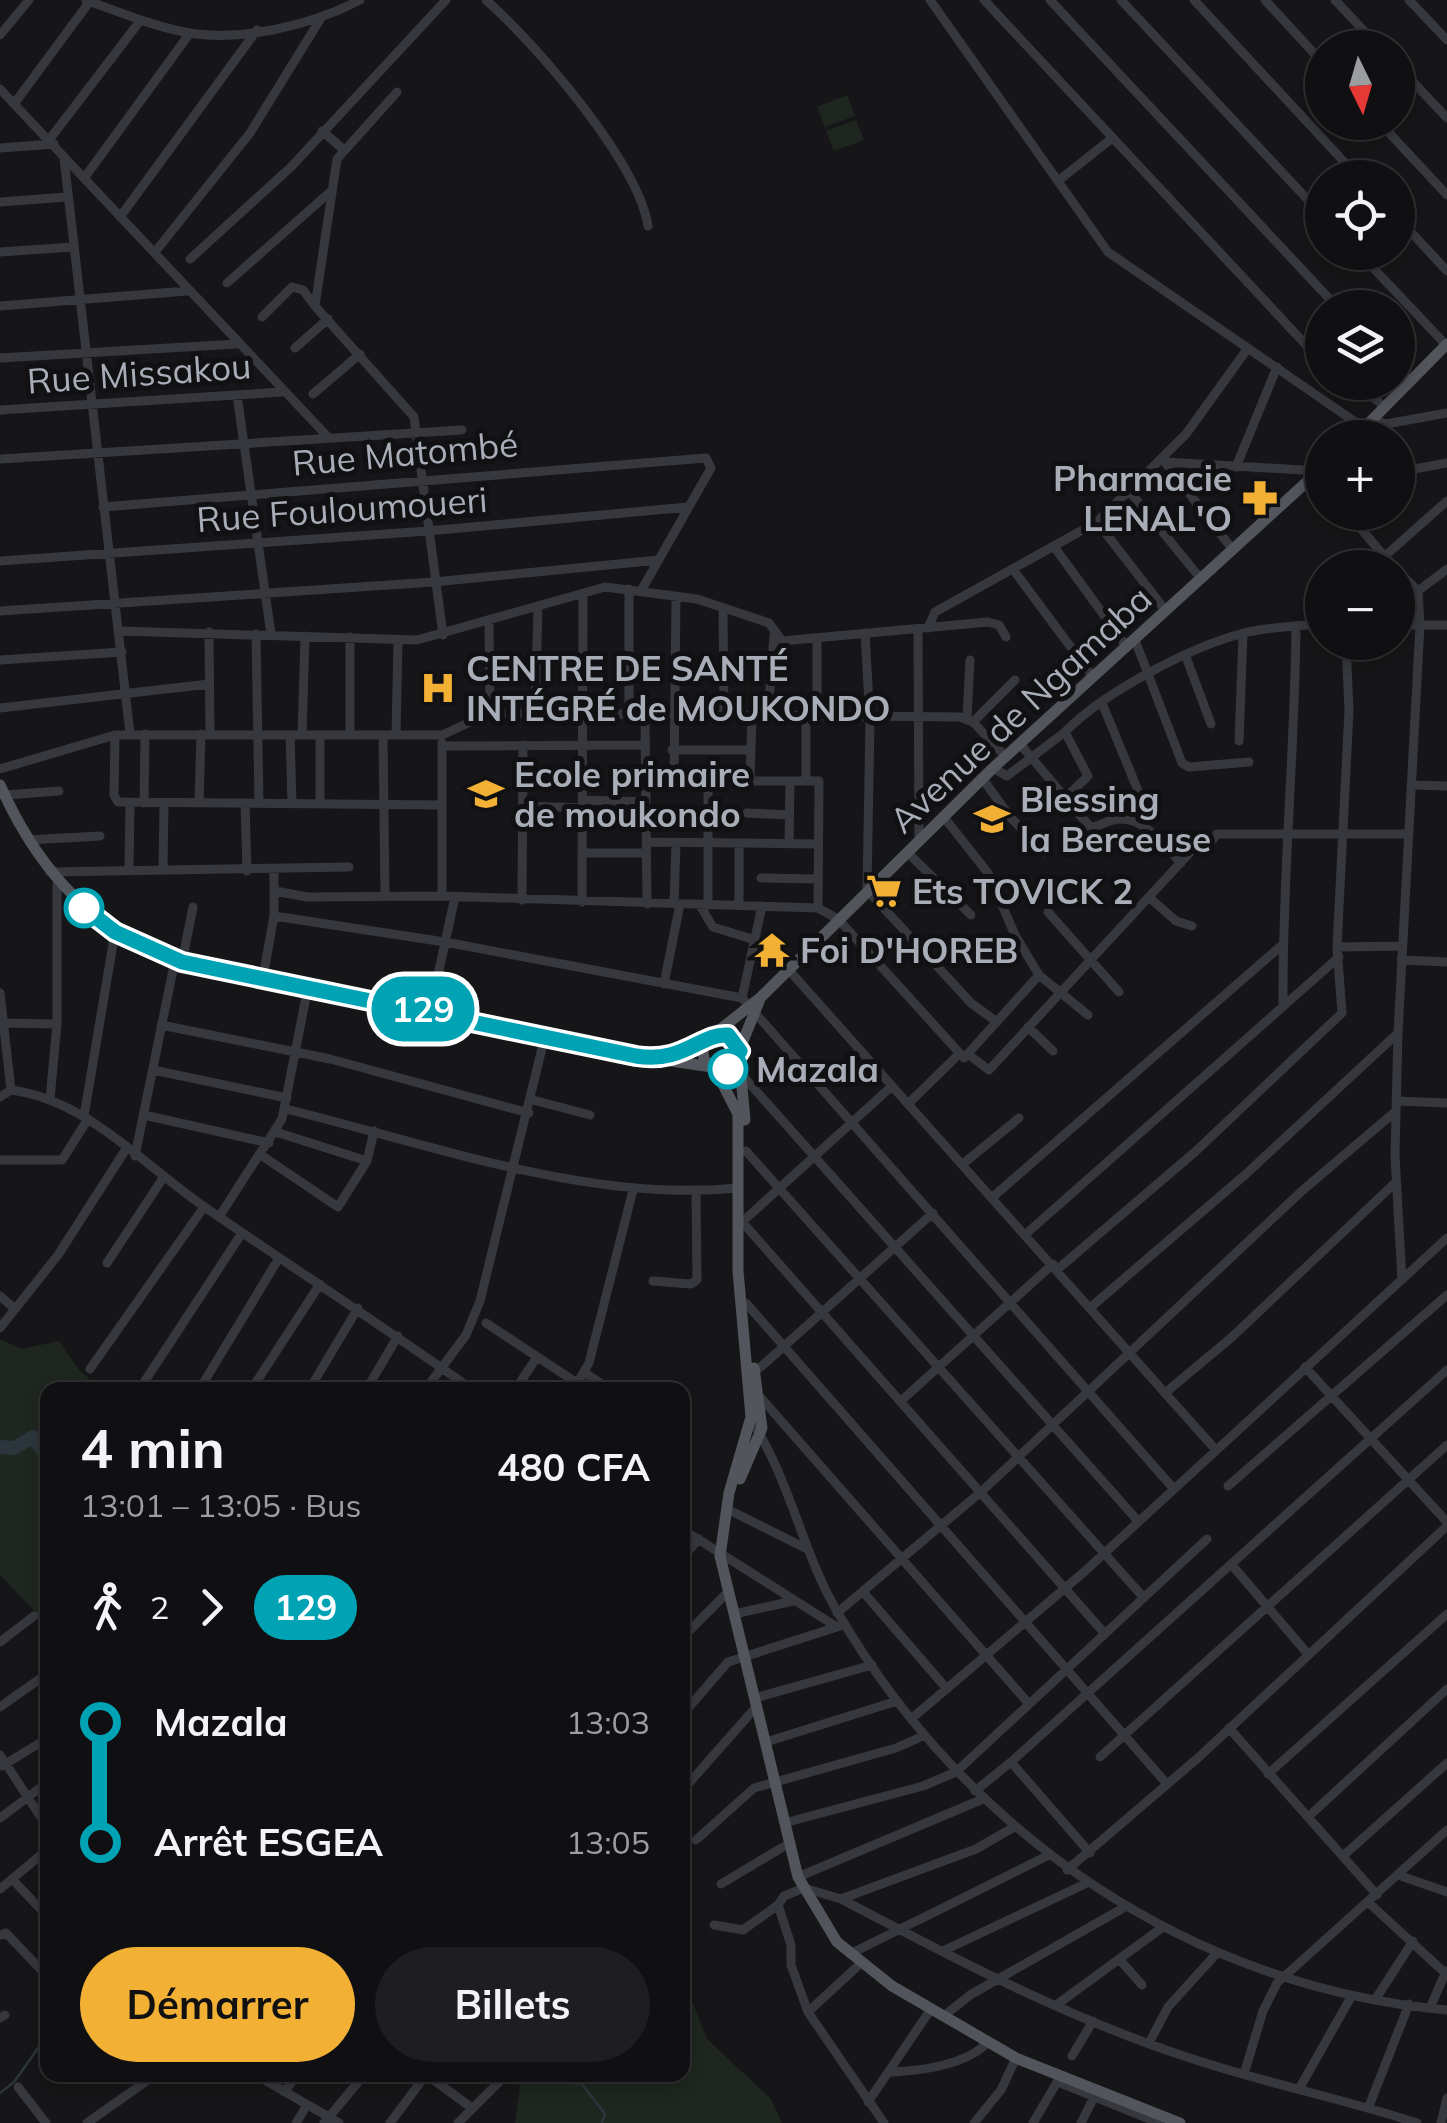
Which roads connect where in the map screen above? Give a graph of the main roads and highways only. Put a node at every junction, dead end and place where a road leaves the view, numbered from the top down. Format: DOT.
graph roads {
  1 [pos="1444,350"];
  2 [pos="1371,420"];
  3 [pos="1305,488"];
  4 [pos="2,790"];
  5 [pos="748,1005"];
  6 [pos="709,1040"];
  7 [pos="739,1053"];
  8 [pos="652,1058"];
  9 [pos="713,1068"];
  10 [pos="755,1419"];
  11 [pos="728,1508"];
  12 [pos="1180,2123"];
  1 -- 2 [label="main road"];
  3 -- 5 [label="main road, Avenue de Ngamaba"];
  4 -- 8 [label="main road"];
  5 -- 6 [label="main road, Avenue de Ngamaba"];
  5 -- 7 [label="main road, Avenue de Ngamaba"];
  6 -- 7 [label="main road"];
  6 -- 8 [label="main road"];
  6 -- 9 [label="main road"];
  7 -- 9 [label="main road"];
  7 -- 10 [label="main road"];
  8 -- 9 [label="main road"];
  9 -- 10 [label="main road"];
  10 -- 11 [label="main road"];
  10 -- 11 [label="main road"];
  11 -- 12 [label="main road"];
}
